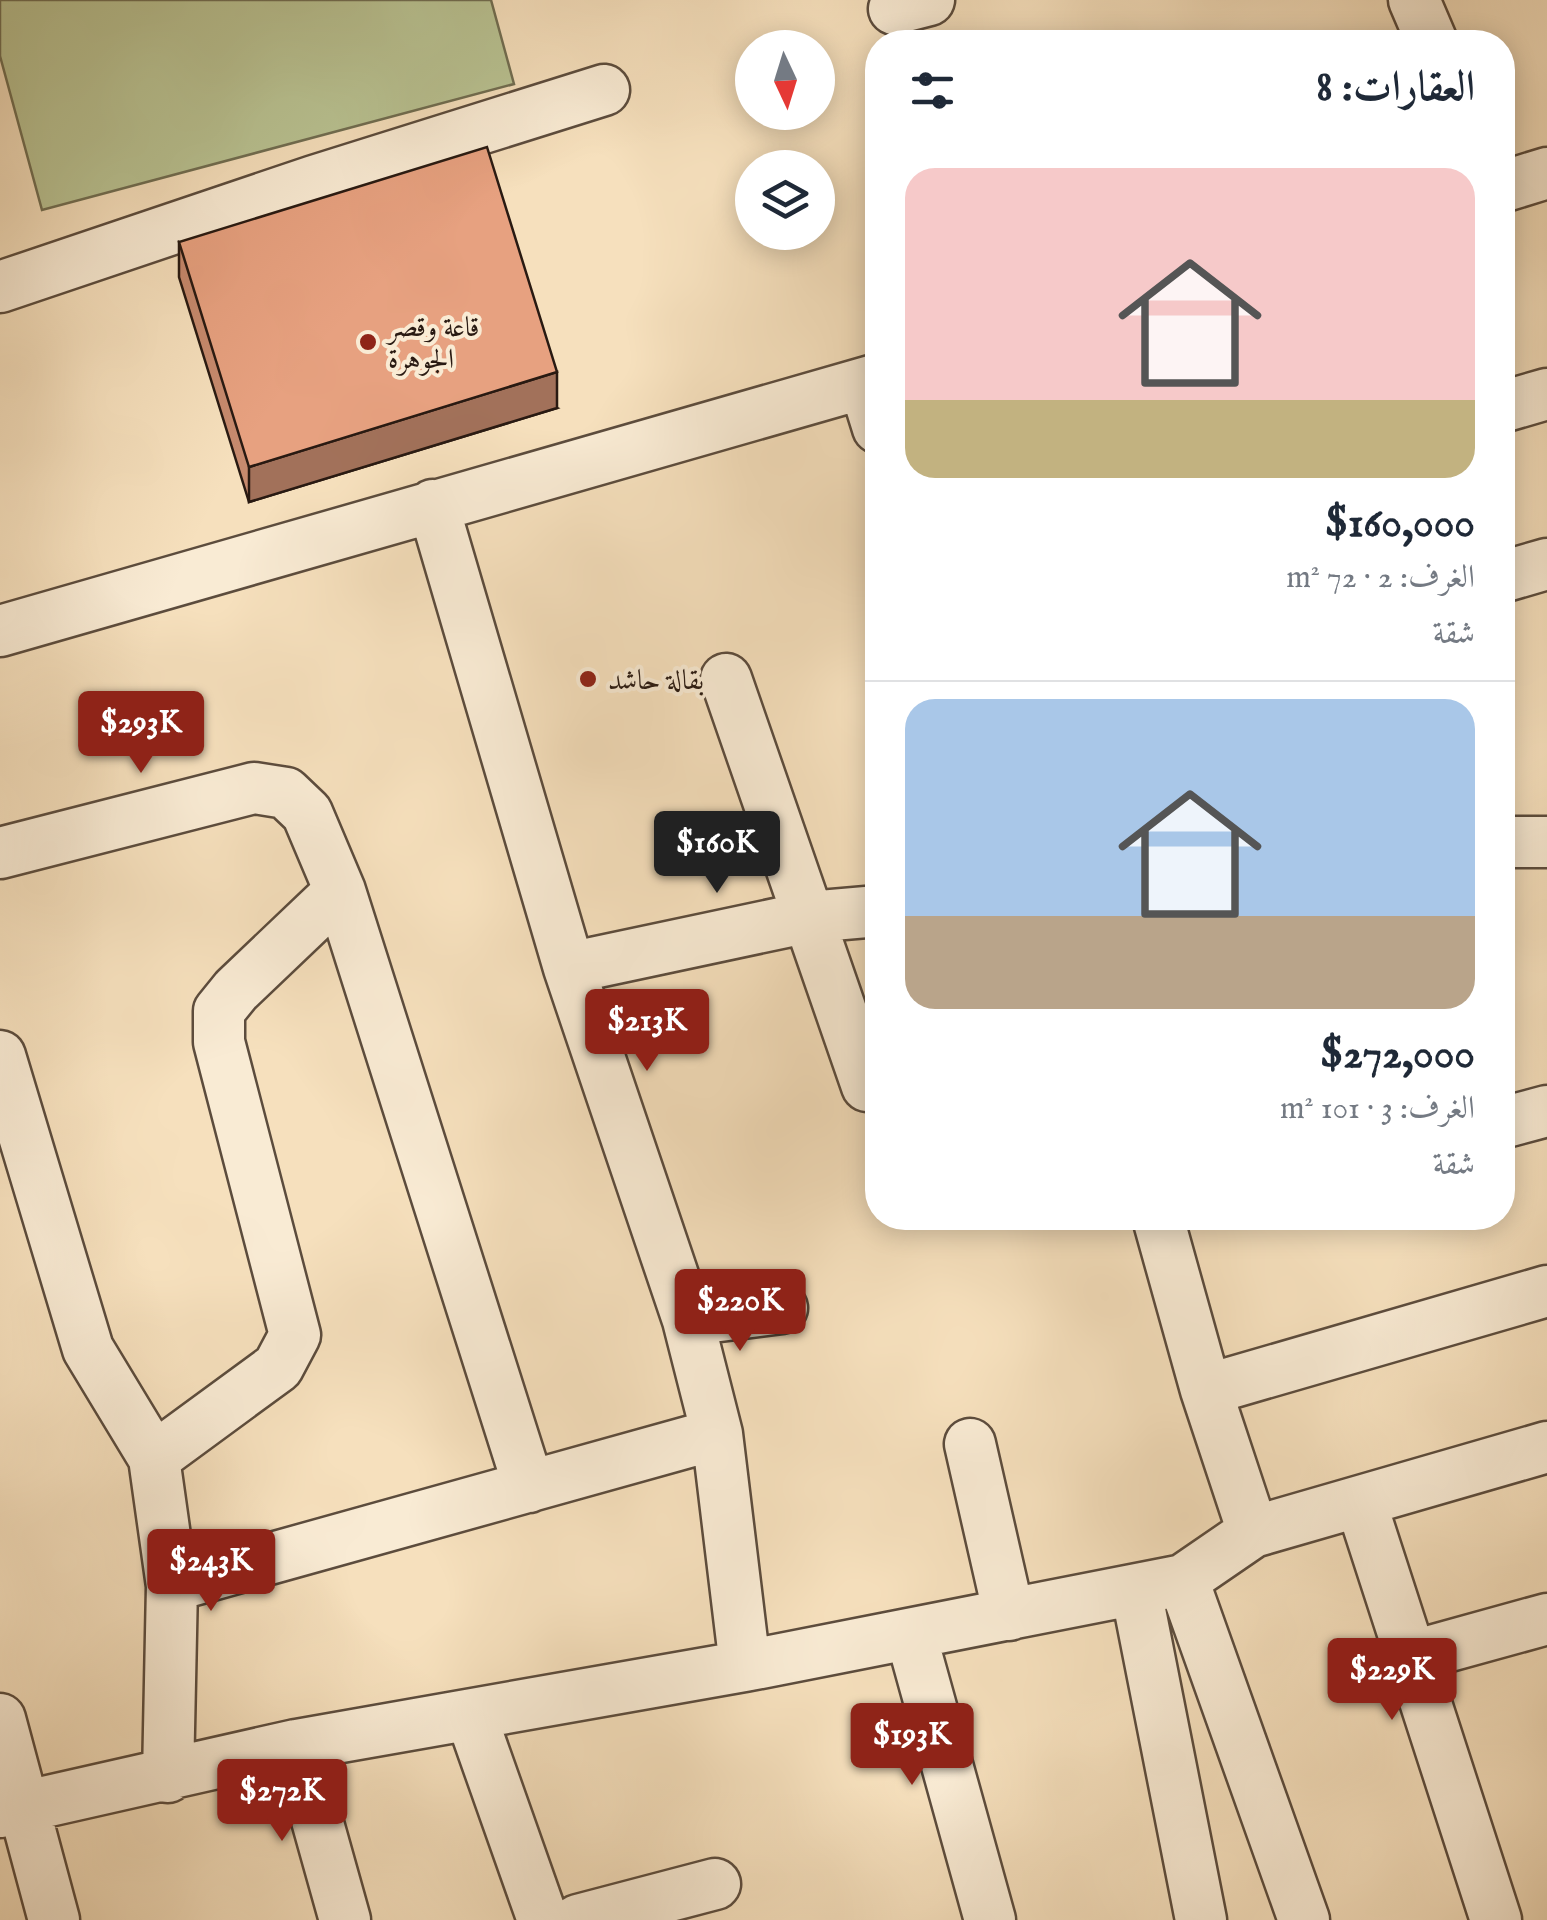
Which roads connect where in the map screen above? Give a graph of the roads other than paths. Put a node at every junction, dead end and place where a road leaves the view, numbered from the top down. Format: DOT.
graph roads {
  1 [pos="1414,0"];
  2 [pos="1427,30"];
  3 [pos="604,90"];
  4 [pos="1547,173"];
  5 [pos="1515,182"];
  6 [pos="0,286"];
  7 [pos="1547,394"];
  8 [pos="865,399"];
  9 [pos="1515,403"];
  10 [pos="433,505"];
  11 [pos="1547,564"];
  12 [pos="1515,573"];
  13 [pos="0,631"];
  14 [pos="726,679"];
  15 [pos="1515,842"];
  16 [pos="1547,842"];
  17 [pos="0,853"];
  18 [pos="340,891"];
  19 [pos="865,912"];
  20 [pos="808,917"];
  21 [pos="569,968"];
  22 [pos="0,1056"];
  23 [pos="865,1080"];
  24 [pos="1547,1111"];
  25 [pos="1515,1120"];
  26 [pos="1161,1230"];
  27 [pos="1547,1291"];
  28 [pos="782,1308"];
  29 [pos="688,1320"];
  30 [pos="1206,1390"];
  31 [pos="717,1434"];
  32 [pos="970,1444"];
  33 [pos="1547,1447"];
  34 [pos="154,1458"];
  35 [pos="528,1486"];
  36 [pos="1361,1502"];
  37 [pos="1252,1532"];
  38 [pos="1160,1584"];
  39 [pos="172,1586"];
  40 [pos="1009,1615"];
  41 [pos="1547,1620"];
  42 [pos="911,1635"];
  43 [pos="1413,1656"];
  44 [pos="745,1666"];
  45 [pos="470,1716"];
  46 [pos="0,1719"];
  47 [pos="296,1746"];
  48 [pos="168,1777"];
  49 [pos="11,1809"];
  50 [pos="715,1884"];
  51 [pos="54,1920"];
  52 [pos="345,1920"];
  53 [pos="544,1920"];
  54 [pos="578,1920"];
  55 [pos="990,1920"];
  56 [pos="1200,1920"];
  57 [pos="1304,1920"];
  58 [pos="1496,1920"];
  1 -- 2 [label="street"];
  3 -- 6 [label="street"];
  4 -- 5 [label="street"];
  7 -- 9 [label="street"];
  8 -- 10 [label="street"];
  10 -- 13 [label="street"];
  10 -- 21 [label="street"];
  11 -- 12 [label="street"];
  14 -- 20 [label="street"];
  15 -- 16 [label="street"];
  17 -- 18 [label="street"];
  18 -- 34 [label="street"];
  18 -- 35 [label="street"];
  19 -- 20 [label="street"];
  20 -- 21 [label="street"];
  20 -- 23 [label="street"];
  21 -- 29 [label="street"];
  22 -- 34 [label="street"];
  24 -- 25 [label="street"];
  26 -- 30 [label="street"];
  27 -- 30 [label="street"];
  28 -- 29 [label="street"];
  29 -- 31 [label="street"];
  30 -- 37 [label="street"];
  31 -- 35 [label="street"];
  31 -- 44 [label="street"];
  32 -- 40 [label="street"];
  33 -- 36 [label="street"];
  34 -- 39 [label="street"];
  35 -- 39 [label="street"];
  36 -- 37 [label="street"];
  36 -- 43 [label="street"];
  37 -- 38 [label="street"];
  38 -- 40 [label="street"];
  38 -- 56 [label="street"];
  38 -- 57 [label="street"];
  39 -- 48 [label="street"];
  40 -- 42 [label="street"];
  41 -- 43 [label="street"];
  42 -- 44 [label="street"];
  42 -- 55 [label="street"];
  43 -- 58 [label="street"];
  44 -- 45 [label="street"];
  45 -- 47 [label="street"];
  45 -- 53 [label="street"];
  46 -- 49 [label="street"];
  47 -- 48 [label="street"];
  47 -- 52 [label="street"];
  48 -- 49 [label="street"];
  49 -- 51 [label="street"];
  50 -- 54 [label="street"];
}
